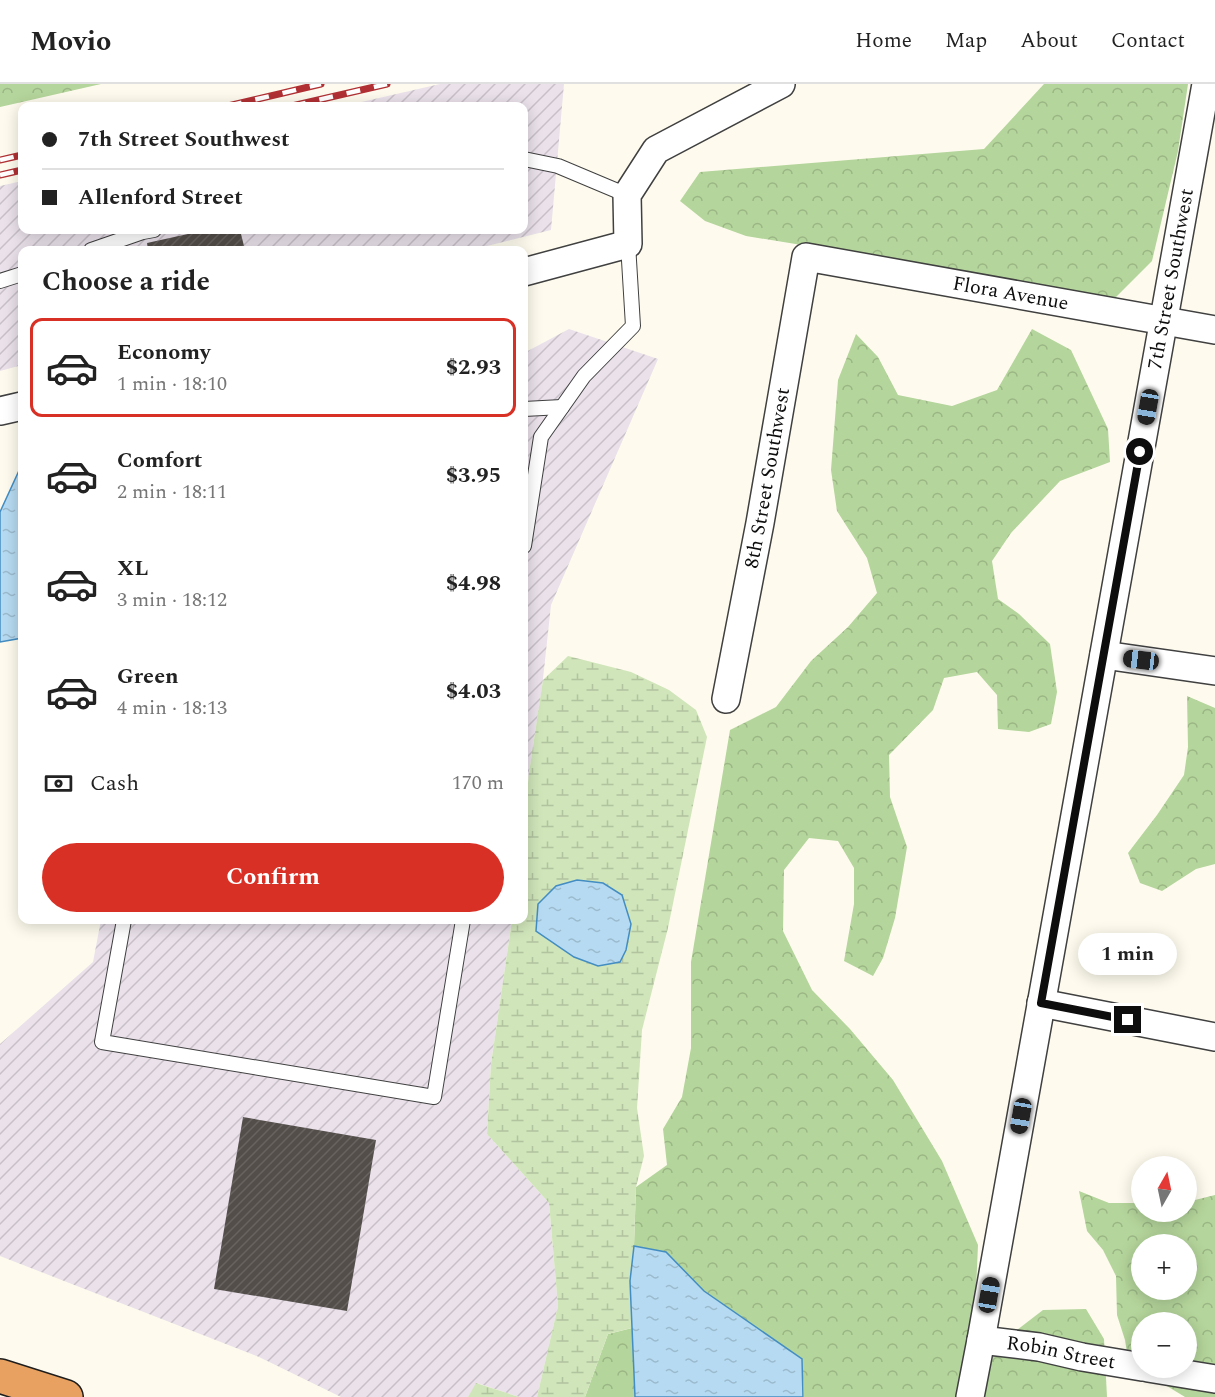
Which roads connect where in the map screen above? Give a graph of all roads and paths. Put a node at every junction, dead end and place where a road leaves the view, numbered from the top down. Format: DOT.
graph roads {
  1 [pos="781,84"];
  2 [pos="1206,84"];
  3 [pos="528,160"];
  4 [pos="627,195"];
  5 [pos="137,234"];
  6 [pos="628,244"];
  7 [pos="103,246"];
  8 [pos="806,257"];
  9 [pos="528,271"];
  10 [pos="18,275"];
  11 [pos="0,281"];
  12 [pos="1164,320"];
  13 [pos="1215,330"];
  14 [pos="18,407"];
  15 [pos="562,407"];
  16 [pos="528,409"];
  17 [pos="0,411"];
  18 [pos="528,520"];
  19 [pos="1104,655"];
  20 [pos="1215,671"];
  21 [pos="726,699"];
  22 [pos="123,924"];
  23 [pos="462,924"];
  24 [pos="1041,1003"];
  25 [pos="1215,1037"];
  26 [pos="981,1340"];
  27 [pos="1131,1365"];
  28 [pos="0,1376"];
  29 [pos="1197,1376"];
  30 [pos="1215,1379"];
  31 [pos="66,1397"];
  32 [pos="970,1397"];
  1 -- 4 [label="street"];
  2 -- 12 [label="street, 7th Street Southwest"];
  3 -- 4 [label="lane"];
  4 -- 6 [label="street"];
  5 -- 7 [label="lane"];
  6 -- 9 [label="street"];
  6 -- 15 [label="lane"];
  8 -- 12 [label="street, Flora Avenue"];
  8 -- 21 [label="street, 8th Street Southwest"];
  10 -- 11 [label="lane"];
  12 -- 13 [label="street, Flora Avenue"];
  12 -- 19 [label="street, 7th Street Southwest"];
  14 -- 17 [label="street"];
  15 -- 16 [label="lane"];
  15 -- 18 [label="lane"];
  19 -- 20 [label="street"];
  19 -- 24 [label="street, 7th Street Southwest"];
  22 -- 23 [label="lane"];
  24 -- 25 [label="street"];
  24 -- 26 [label="street, 7th Street Southwest"];
  26 -- 27 [label="street, Robin Street"];
  26 -- 32 [label="street, 7th Street Southwest"];
  28 -- 31 [label="highway"];
  29 -- 30 [label="street"];
}
